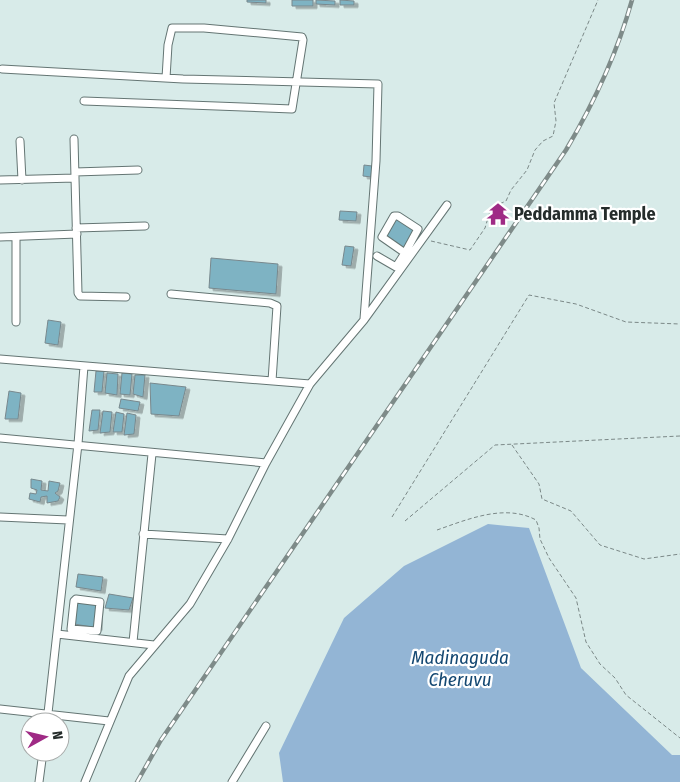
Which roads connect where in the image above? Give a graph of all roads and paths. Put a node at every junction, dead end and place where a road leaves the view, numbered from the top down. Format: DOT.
graph roads {
  1 [pos="598,0"];
  2 [pos="2,69"];
  3 [pos="166,78"];
  4 [pos="298,82"];
  5 [pos="84,101"];
  6 [pos="74,139"];
  7 [pos="20,141"];
  8 [pos="138,170"];
  9 [pos="75,175"];
  10 [pos="0,180"];
  11 [pos="22,180"];
  12 [pos="447,205"];
  13 [pos="435,207"];
  14 [pos="442,212"];
  15 [pos="145,226"];
  16 [pos="76,231"];
  17 [pos="0,237"];
  18 [pos="16,237"];
  19 [pos="419,240"];
  20 [pos="406,255"];
  21 [pos="378,256"];
  22 [pos="398,269"];
  23 [pos="171,294"];
  24 [pos="126,297"];
  25 [pos="364,320"];
  26 [pos="16,322"];
  27 [pos="680,324"];
  28 [pos="0,359"];
  29 [pos="84,366"];
  30 [pos="272,381"];
  31 [pos="310,384"];
  32 [pos="680,436"];
  33 [pos="0,438"];
  34 [pos="78,444"];
  35 [pos="512,444"];
  36 [pos="152,454"];
  37 [pos="266,463"];
  38 [pos="0,517"];
  39 [pos="392,517"];
  40 [pos="68,520"];
  41 [pos="405,521"];
  42 [pos="437,530"];
  43 [pos="143,534"];
  44 [pos="228,539"];
  45 [pos="680,554"];
  46 [pos="70,629"];
  47 [pos="57,631"];
  48 [pos="90,634"];
  49 [pos="133,642"];
  50 [pos="154,645"];
  51 [pos="0,709"];
  52 [pos="48,712"];
  53 [pos="70,715"];
  54 [pos="109,721"];
  55 [pos="266,726"];
  56 [pos="680,738"];
  57 [pos="42,762"];
  58 [pos="39,782"];
  59 [pos="85,782"];
  60 [pos="232,782"];
  1 -- 19 [label="path"];
  2 -- 3 [label="street"];
  3 -- 4 [label="street"];
  3 -- 4 [label="street"];
  4 -- 5 [label="street"];
  4 -- 25 [label="street"];
  6 -- 9 [label="street"];
  7 -- 11 [label="street"];
  8 -- 9 [label="street"];
  9 -- 11 [label="street"];
  9 -- 16 [label="street"];
  10 -- 11 [label="street"];
  12 -- 14 [label="street"];
  13 -- 14 [label="street"];
  14 -- 19 [label="street"];
  15 -- 16 [label="street"];
  16 -- 18 [label="street"];
  16 -- 24 [label="street"];
  17 -- 18 [label="street"];
  18 -- 26 [label="street"];
  19 -- 20 [label="street"];
  19 -- 20 [label="street"];
  20 -- 22 [label="street"];
  21 -- 22 [label="street"];
  22 -- 25 [label="street"];
  23 -- 30 [label="street"];
  25 -- 31 [label="street"];
  27 -- 39 [label="path"];
  28 -- 29 [label="street"];
  29 -- 30 [label="street"];
  29 -- 34 [label="street"];
  30 -- 31 [label="street"];
  31 -- 37 [label="street"];
  32 -- 35 [label="path"];
  33 -- 34 [label="street"];
  34 -- 36 [label="street"];
  34 -- 40 [label="street"];
  35 -- 41 [label="path"];
  35 -- 45 [label="path"];
  36 -- 37 [label="street"];
  36 -- 43 [label="street"];
  37 -- 44 [label="street"];
  38 -- 40 [label="street"];
  40 -- 47 [label="street"];
  42 -- 56 [label="path"];
  43 -- 44 [label="street"];
  43 -- 49 [label="street"];
  44 -- 50 [label="street"];
  46 -- 47 [label="street"];
  46 -- 48 [label="street"];
  46 -- 48 [label="street"];
  47 -- 48 [label="street"];
  47 -- 52 [label="street"];
  48 -- 49 [label="street"];
  49 -- 50 [label="street"];
  50 -- 54 [label="street"];
  51 -- 52 [label="street"];
  53 -- 54 [label="street"];
  54 -- 59 [label="street"];
  55 -- 60 [label="street"];
  57 -- 58 [label="street"];
}
